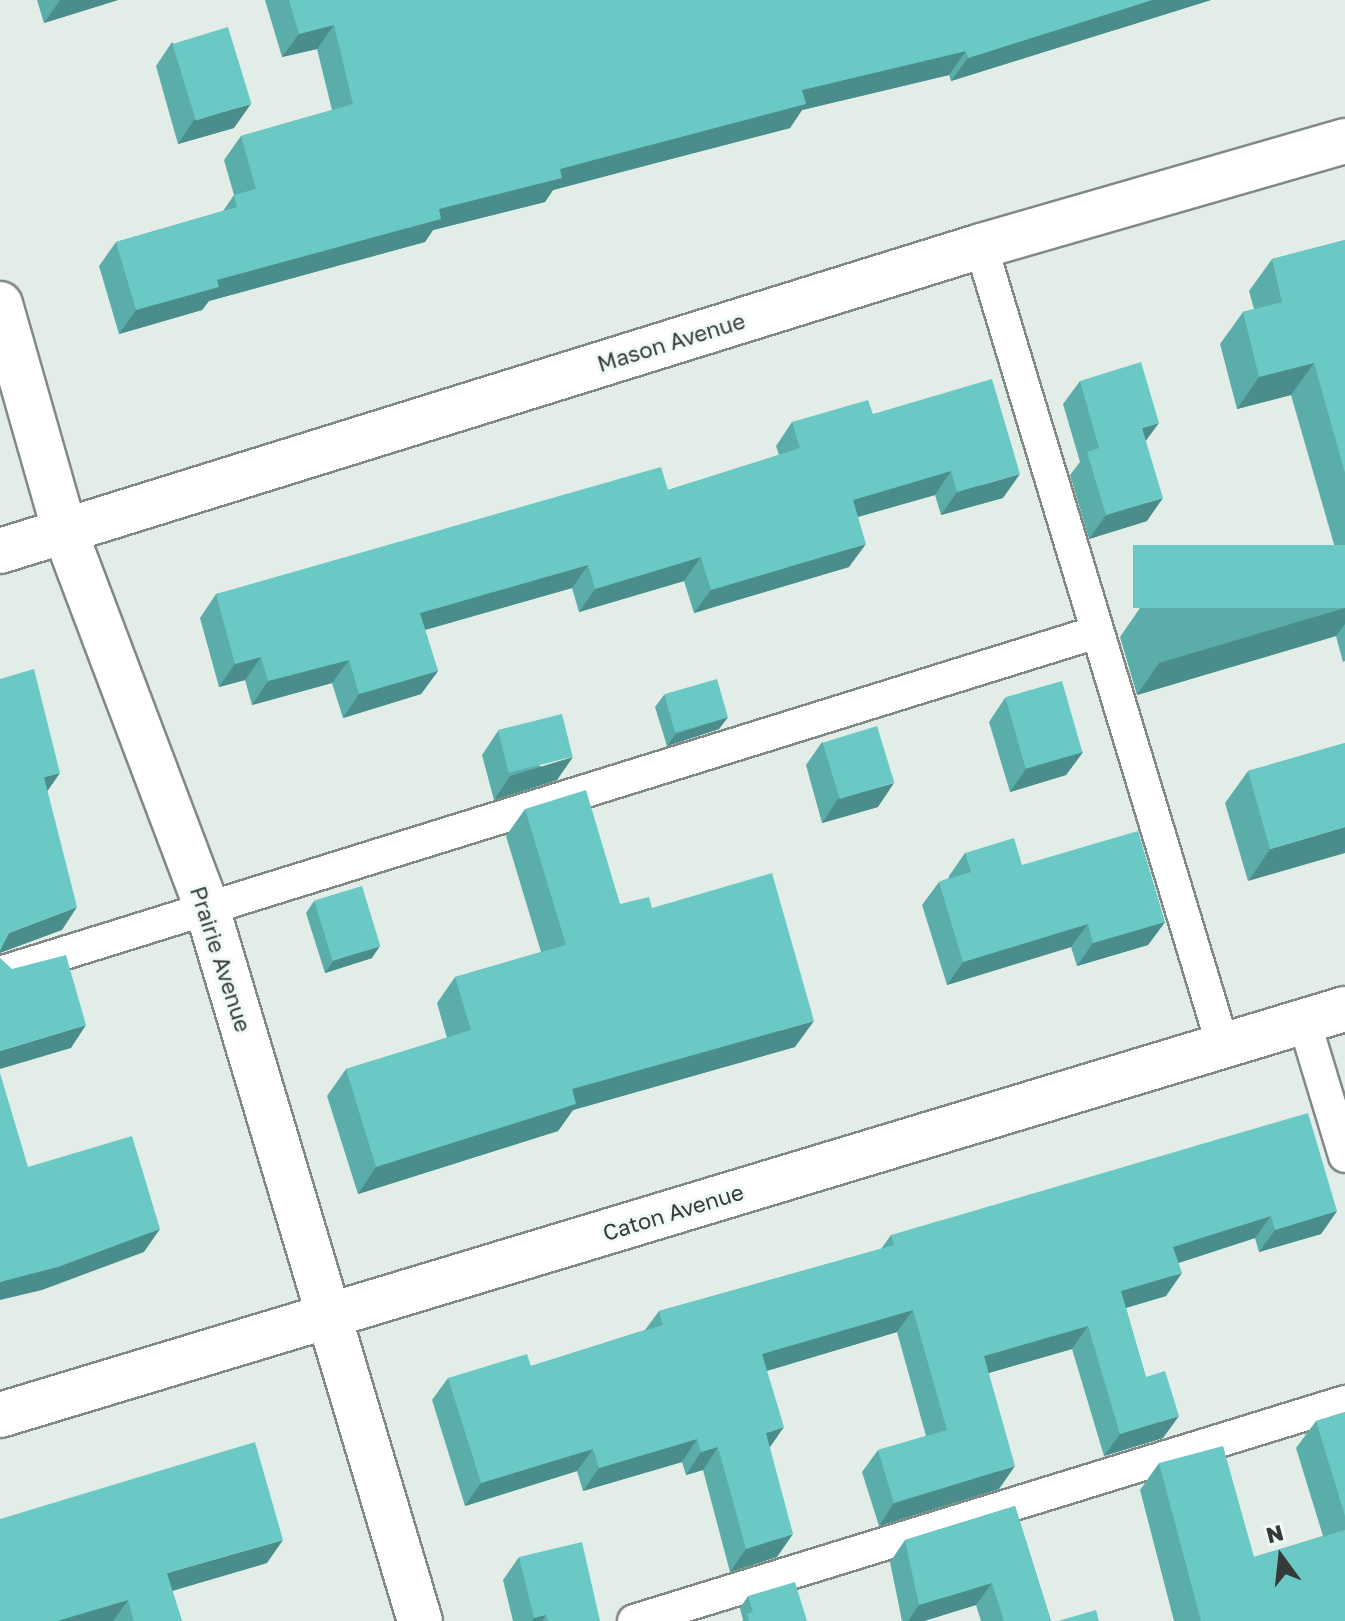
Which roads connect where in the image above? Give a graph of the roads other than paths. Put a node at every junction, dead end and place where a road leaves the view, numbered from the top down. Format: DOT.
graph roads {
  1 [pos="1345,141"];
  2 [pos="981,246"];
  3 [pos="0,304"];
  4 [pos="65,532"];
  5 [pos="0,551"];
  6 [pos="1097,632"];
  7 [pos="207,908"];
  8 [pos="0,973"];
  9 [pos="1345,1009"];
  10 [pos="1304,1021"];
  11 [pos="1223,1046"];
  12 [pos="1345,1156"];
  13 [pos="330,1316"];
  14 [pos="1345,1402"];
  15 [pos="0,1415"];
  16 [pos="420,1621"];
  17 [pos="634,1621"];
  1 -- 2 [label="street, Mason Avenue"];
  2 -- 4 [label="street, Mason Avenue"];
  2 -- 6 [label="lane"];
  3 -- 4 [label="street, Prairie Avenue"];
  4 -- 5 [label="street, Mason Avenue"];
  4 -- 7 [label="street, Prairie Avenue"];
  6 -- 7 [label="lane"];
  6 -- 11 [label="lane"];
  7 -- 8 [label="lane"];
  7 -- 13 [label="street, Prairie Avenue"];
  9 -- 10 [label="street, Caton Avenue"];
  10 -- 11 [label="street, Caton Avenue"];
  10 -- 12 [label="lane"];
  11 -- 13 [label="street, Caton Avenue"];
  13 -- 15 [label="street, Caton Avenue"];
  13 -- 16 [label="street, Prairie Avenue"];
  14 -- 17 [label="lane"];
}
